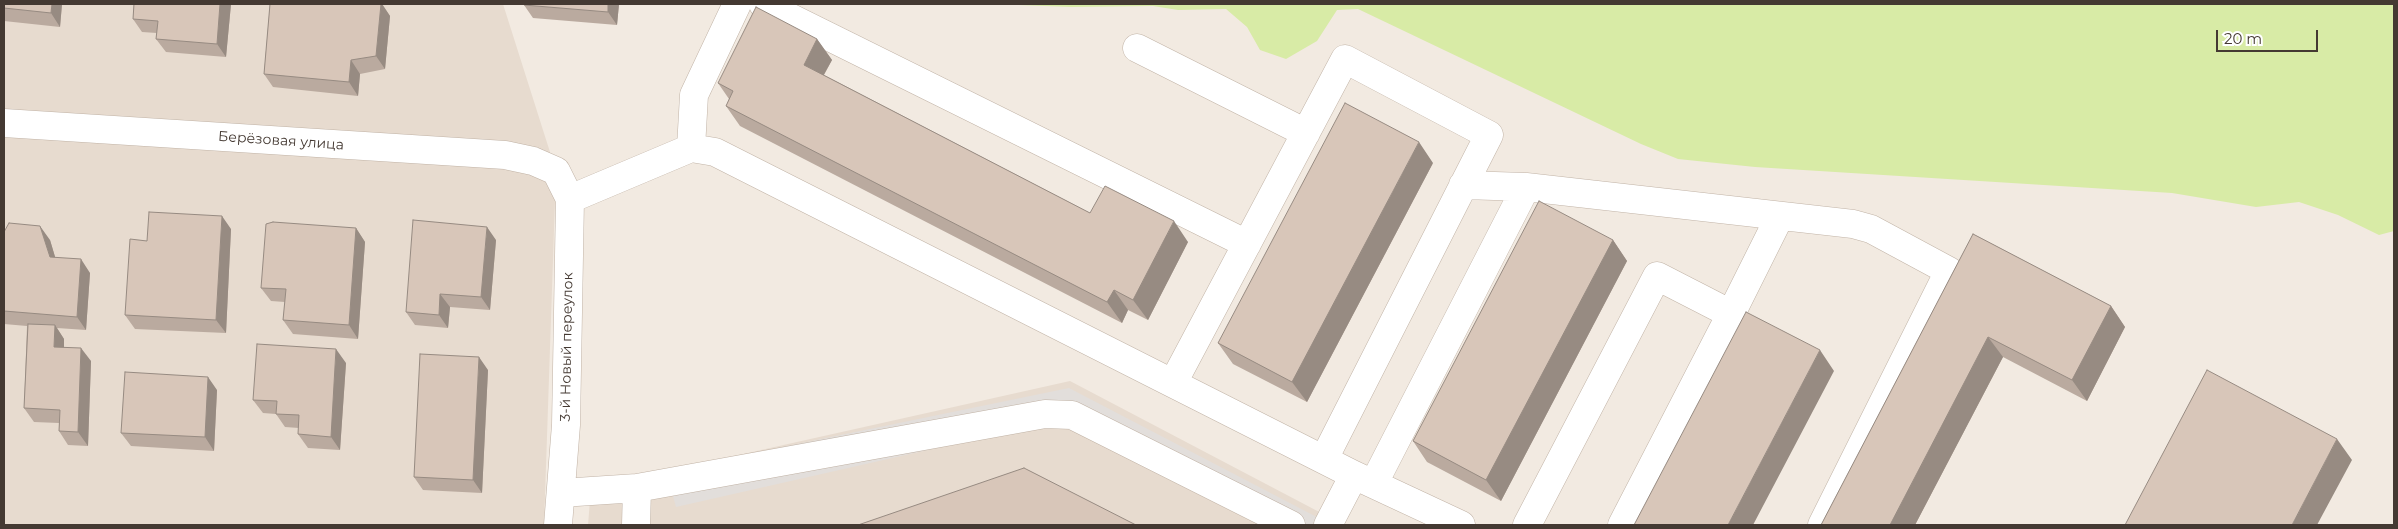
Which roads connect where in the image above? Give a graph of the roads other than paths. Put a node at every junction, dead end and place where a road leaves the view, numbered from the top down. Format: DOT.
graph roads {
  1 [pos="737,4"];
  2 [pos="763,4"];
  3 [pos="1137,48"];
  4 [pos="4,123"];
  5 [pos="1306,133"];
  6 [pos="691,148"];
  7 [pos="556,172"];
  8 [pos="1463,185"];
  9 [pos="1526,188"];
  10 [pos="570,199"];
  11 [pos="1780,216"];
  12 [pos="1247,244"];
  13 [pos="1731,314"];
  14 [pos="1173,383"];
  15 [pos="1324,459"];
  16 [pos="1364,479"];
  17 [pos="637,488"];
  18 [pos="561,493"];
  19 [pos="558,525"];
  20 [pos="636,525"];
  21 [pos="1291,525"];
  22 [pos="1328,525"];
  23 [pos="1461,525"];
  24 [pos="1527,525"];
  25 [pos="1622,525"];
  26 [pos="1822,525"];
  1 -- 6 [label="street"];
  2 -- 12 [label="street"];
  3 -- 5 [label="street"];
  4 -- 7 [label="street, Берёзовая улица"];
  5 -- 8 [label="street"];
  5 -- 12 [label="street"];
  6 -- 10 [label="street"];
  6 -- 14 [label="street"];
  7 -- 10 [label="street, 3-й Новый переулок"];
  8 -- 9 [label="street"];
  8 -- 15 [label="street"];
  9 -- 11 [label="street"];
  9 -- 16 [label="street"];
  10 -- 18 [label="street, 3-й Новый переулок"];
  11 -- 13 [label="street"];
  11 -- 26 [label="street"];
  12 -- 14 [label="street"];
  13 -- 24 [label="street"];
  13 -- 25 [label="street"];
  14 -- 15 [label="street"];
  15 -- 16 [label="street"];
  16 -- 22 [label="street"];
  16 -- 23 [label="street"];
  17 -- 18 [label="street"];
  17 -- 20 [label="street"];
  17 -- 21 [label="street"];
  18 -- 19 [label="street, 3-й Новый переулок"];
}
